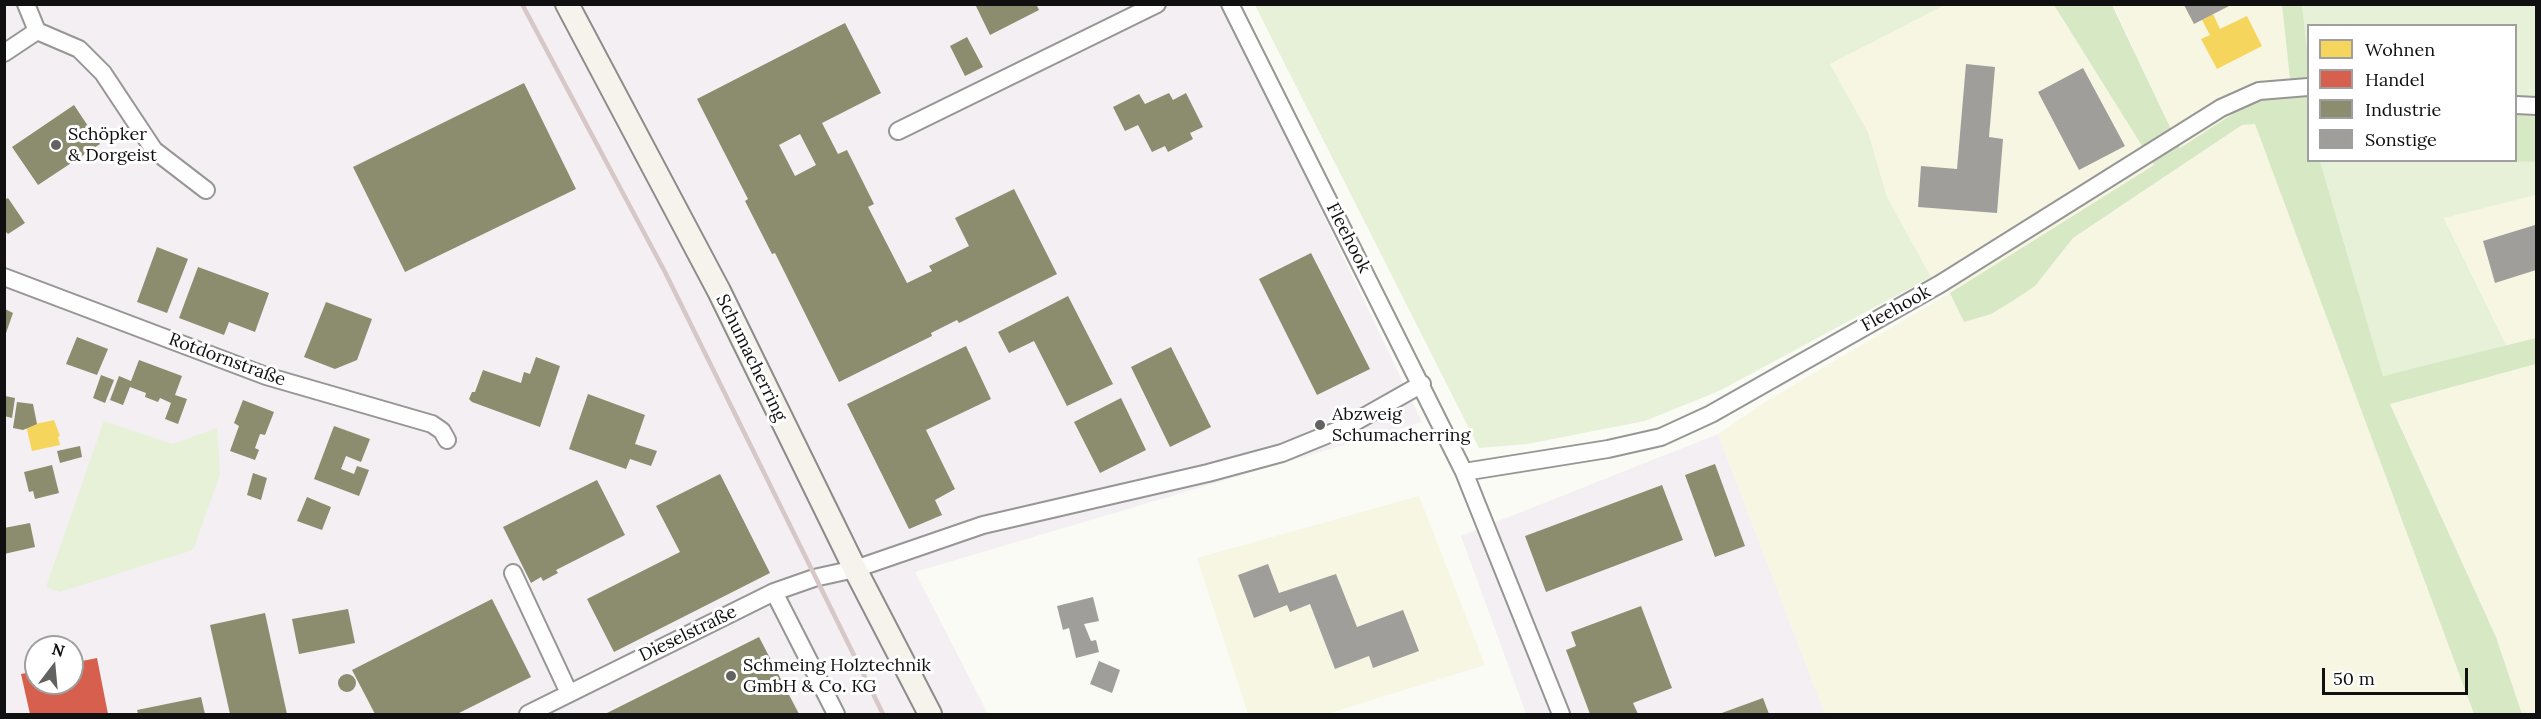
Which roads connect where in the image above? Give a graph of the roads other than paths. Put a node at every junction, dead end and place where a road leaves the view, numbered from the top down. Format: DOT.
graph roads {
  1 [pos="26,4"];
  2 [pos="567,4"];
  3 [pos="1157,4"];
  4 [pos="1230,4"];
  5 [pos="37,32"];
  6 [pos="4,53"];
  7 [pos="2305,87"];
  8 [pos="2517,105"];
  9 [pos="2536,106"];
  10 [pos="897,131"];
  11 [pos="206,190"];
  12 [pos="4,277"];
  13 [pos="1422,384"];
  14 [pos="447,440"];
  15 [pos="1464,472"];
  16 [pos="855,569"];
  17 [pos="513,573"];
  18 [pos="774,592"];
  19 [pos="569,693"];
  20 [pos="528,714"];
  21 [pos="836,714"];
  22 [pos="930,714"];
  23 [pos="1561,714"];
  1 -- 5 [label="street"];
  2 -- 16 [label="main road, Schumacherring"];
  3 -- 10 [label="street"];
  4 -- 13 [label="street, Fleehook"];
  5 -- 6 [label="street"];
  5 -- 11 [label="street"];
  7 -- 15 [label="street, Fleehook"];
  8 -- 9 [label="street"];
  12 -- 14 [label="street, Rotdornstraße"];
  13 -- 15 [label="street, Fleehook"];
  13 -- 16 [label="street, Dieselstraße"];
  15 -- 23 [label="street, Fleehook"];
  16 -- 18 [label="street, Dieselstraße"];
  16 -- 22 [label="main road, Schumacherring"];
  17 -- 19 [label="street"];
  18 -- 19 [label="street, Dieselstraße"];
  18 -- 21 [label="street"];
  19 -- 20 [label="street, Dieselstraße"];
}
